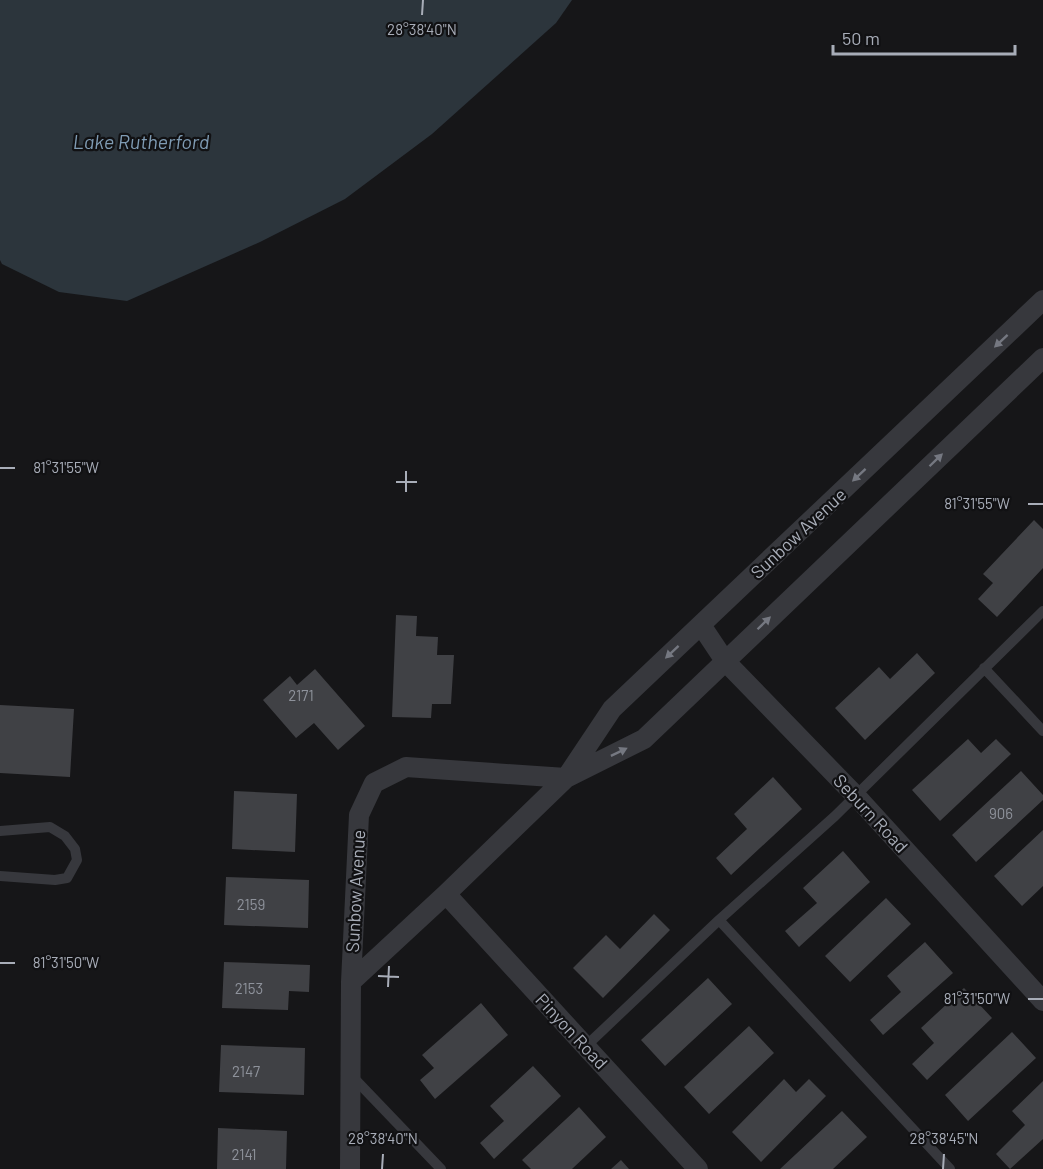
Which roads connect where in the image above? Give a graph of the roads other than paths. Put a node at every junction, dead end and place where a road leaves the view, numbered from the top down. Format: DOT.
graph roads {
  1 [pos="1043,300"];
  2 [pos="1043,358"];
  3 [pos="1043,611"];
  4 [pos="701,625"];
  5 [pos="725,661"];
  6 [pos="984,668"];
  7 [pos="1043,730"];
  8 [pos="566,778"];
  9 [pos="856,796"];
  10 [pos="0,831"];
  11 [pos="0,876"];
  12 [pos="446,894"];
  13 [pos="718,920"];
  14 [pos="351,982"];
  15 [pos="1043,1001"];
  16 [pos="586,1046"];
  17 [pos="350,1074"];
  18 [pos="350,1169"];
  19 [pos="441,1169"];
  20 [pos="698,1169"];
  21 [pos="950,1169"];
  1 -- 4 [label="street, Sunbow Avenue, one-way"];
  5 -- 2 [label="street, Sunbow Avenue, one-way"];
  3 -- 6 [label="lane"];
  4 -- 5 [label="street, Seburn Road"];
  4 -- 8 [label="street, Sunbow Avenue, one-way"];
  8 -- 5 [label="street, Sunbow Avenue, one-way"];
  5 -- 9 [label="street, Seburn Road"];
  6 -- 7 [label="lane"];
  6 -- 9 [label="lane"];
  8 -- 12 [label="street, Sunbow Avenue"];
  8 -- 14 [label="street, Sunbow Avenue"];
  9 -- 13 [label="lane"];
  9 -- 15 [label="street, Seburn Road"];
  10 -- 11 [label="lane"];
  12 -- 14 [label="street, Sunbow Avenue"];
  12 -- 16 [label="street, Pinyon Road"];
  13 -- 16 [label="lane"];
  13 -- 21 [label="lane"];
  14 -- 17 [label="street, Sunbow Avenue"];
  16 -- 20 [label="street, Pinyon Road"];
  17 -- 18 [label="street, Sunbow Avenue"];
  17 -- 19 [label="lane"];
}
